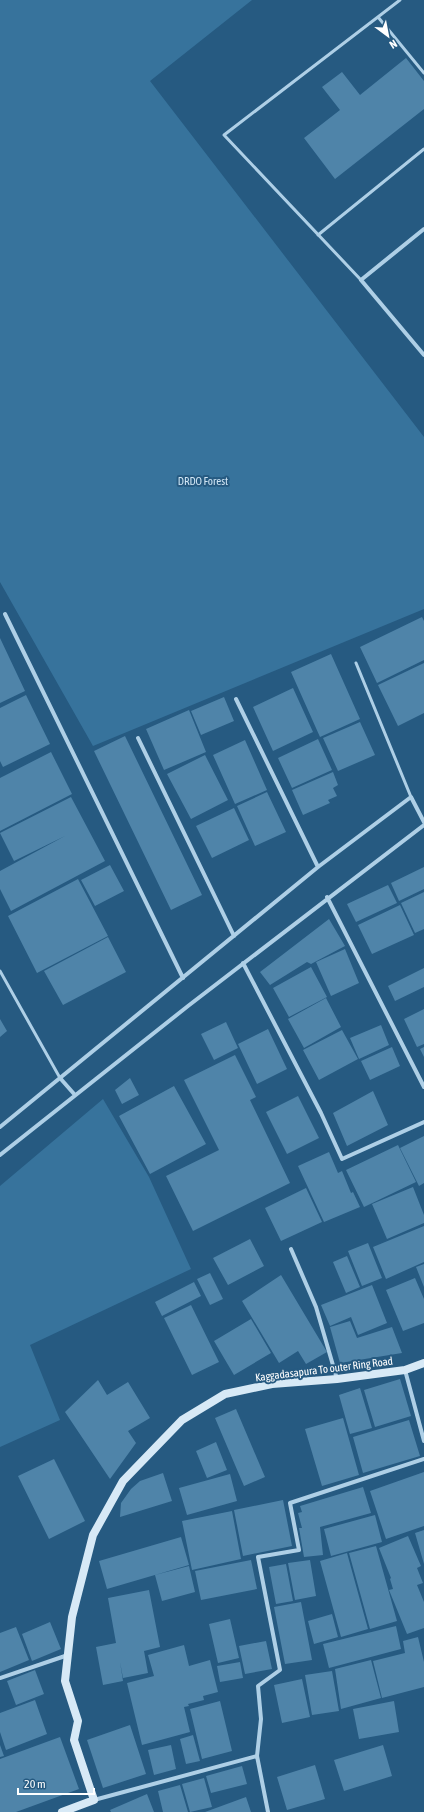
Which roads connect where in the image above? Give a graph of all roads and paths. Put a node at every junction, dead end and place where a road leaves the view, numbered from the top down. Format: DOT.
graph roads {
  1 [pos="400,0"];
  2 [pos="378,17"];
  3 [pos="424,73"];
  4 [pos="424,149"];
  5 [pos="424,229"];
  6 [pos="318,235"];
  7 [pos="361,280"];
  8 [pos="424,355"];
  9 [pos="5,614"];
  10 [pos="356,663"];
  11 [pos="236,699"];
  12 [pos="138,738"];
  13 [pos="411,797"];
  14 [pos="424,823"];
  15 [pos="318,867"];
  16 [pos="327,898"];
  17 [pos="234,936"];
  18 [pos="243,963"];
  19 [pos="0,970"];
  20 [pos="183,978"];
  21 [pos="60,1078"];
  22 [pos="424,1087"];
  23 [pos="75,1094"];
  24 [pos="424,1122"];
  25 [pos="0,1127"];
  26 [pos="0,1155"];
  27 [pos="291,1249"];
  28 [pos="424,1362"];
  29 [pos="405,1370"];
  30 [pos="337,1379"];
  31 [pos="424,1441"];
  32 [pos="424,1460"];
  33 [pos="68,1655"];
  34 [pos="0,1678"];
  35 [pos="257,1756"];
  36 [pos="94,1800"];
  37 [pos="62,1812"];
  38 [pos="268,1812"];
  1 -- 2 [label="lane"];
  2 -- 3 [label="lane"];
  2 -- 6 [label="lane"];
  4 -- 6 [label="lane"];
  5 -- 7 [label="street"];
  6 -- 7 [label="lane"];
  7 -- 8 [label="street"];
  9 -- 20 [label="street"];
  10 -- 13 [label="lane"];
  11 -- 15 [label="street"];
  12 -- 17 [label="street"];
  13 -- 14 [label="street"];
  13 -- 15 [label="street"];
  14 -- 16 [label="street"];
  15 -- 17 [label="street"];
  16 -- 18 [label="street"];
  16 -- 22 [label="street"];
  17 -- 20 [label="street"];
  18 -- 23 [label="street"];
  18 -- 24 [label="street"];
  19 -- 21 [label="lane"];
  20 -- 21 [label="street"];
  21 -- 23 [label="street"];
  21 -- 25 [label="street"];
  23 -- 26 [label="street"];
  27 -- 30 [label="street"];
  28 -- 29 [label="street, Kaggadasapura To outer Ring Road"];
  29 -- 30 [label="street, Kaggadasapura To outer Ring Road"];
  29 -- 31 [label="street"];
  30 -- 33 [label="street, Kaggadasapura To outer Ring Road"];
  32 -- 35 [label="street"];
  33 -- 34 [label="street"];
  33 -- 36 [label="street, Kaggadasapura To outer Ring Road"];
  35 -- 36 [label="street"];
  35 -- 38 [label="street"];
  36 -- 37 [label="street"];
}
